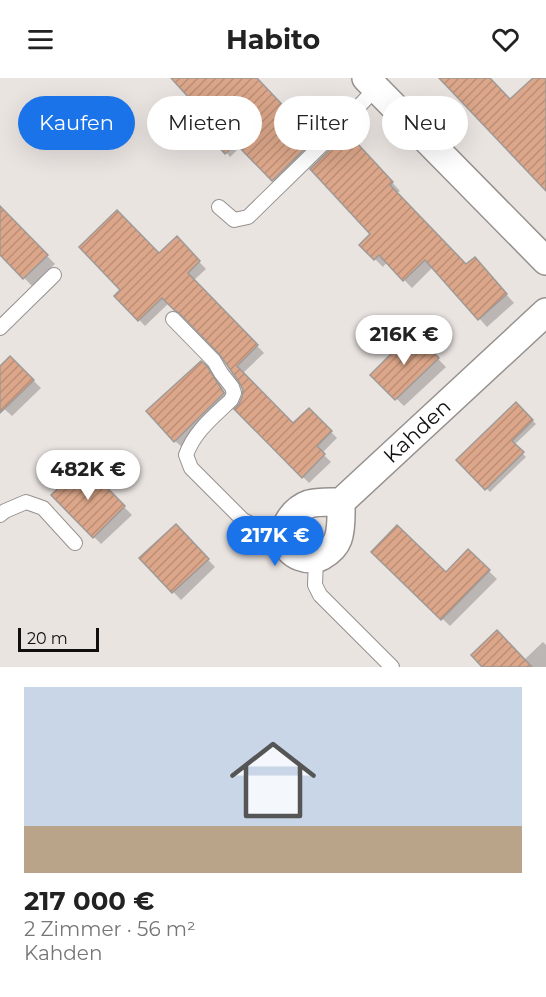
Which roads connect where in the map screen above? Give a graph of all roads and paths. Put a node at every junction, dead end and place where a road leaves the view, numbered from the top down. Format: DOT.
graph roads {
  1 [pos="371,83"];
  2 [pos="219,207"];
  3 [pos="546,261"];
  4 [pos="54,276"];
  5 [pos="546,312"];
  6 [pos="173,319"];
  7 [pos="0,328"];
  8 [pos="341,502"];
  9 [pos="0,515"];
  10 [pos="285,540"];
  11 [pos="75,543"];
  12 [pos="316,559"];
  13 [pos="392,667"];
  1 -- 2 [label="lane"];
  1 -- 3 [label="street"];
  4 -- 7 [label="lane"];
  5 -- 8 [label="street, Kahden"];
  6 -- 10 [label="lane"];
  8 -- 10 [label="street"];
  8 -- 12 [label="street"];
  9 -- 11 [label="lane"];
  10 -- 12 [label="street"];
  12 -- 13 [label="lane"];
}
